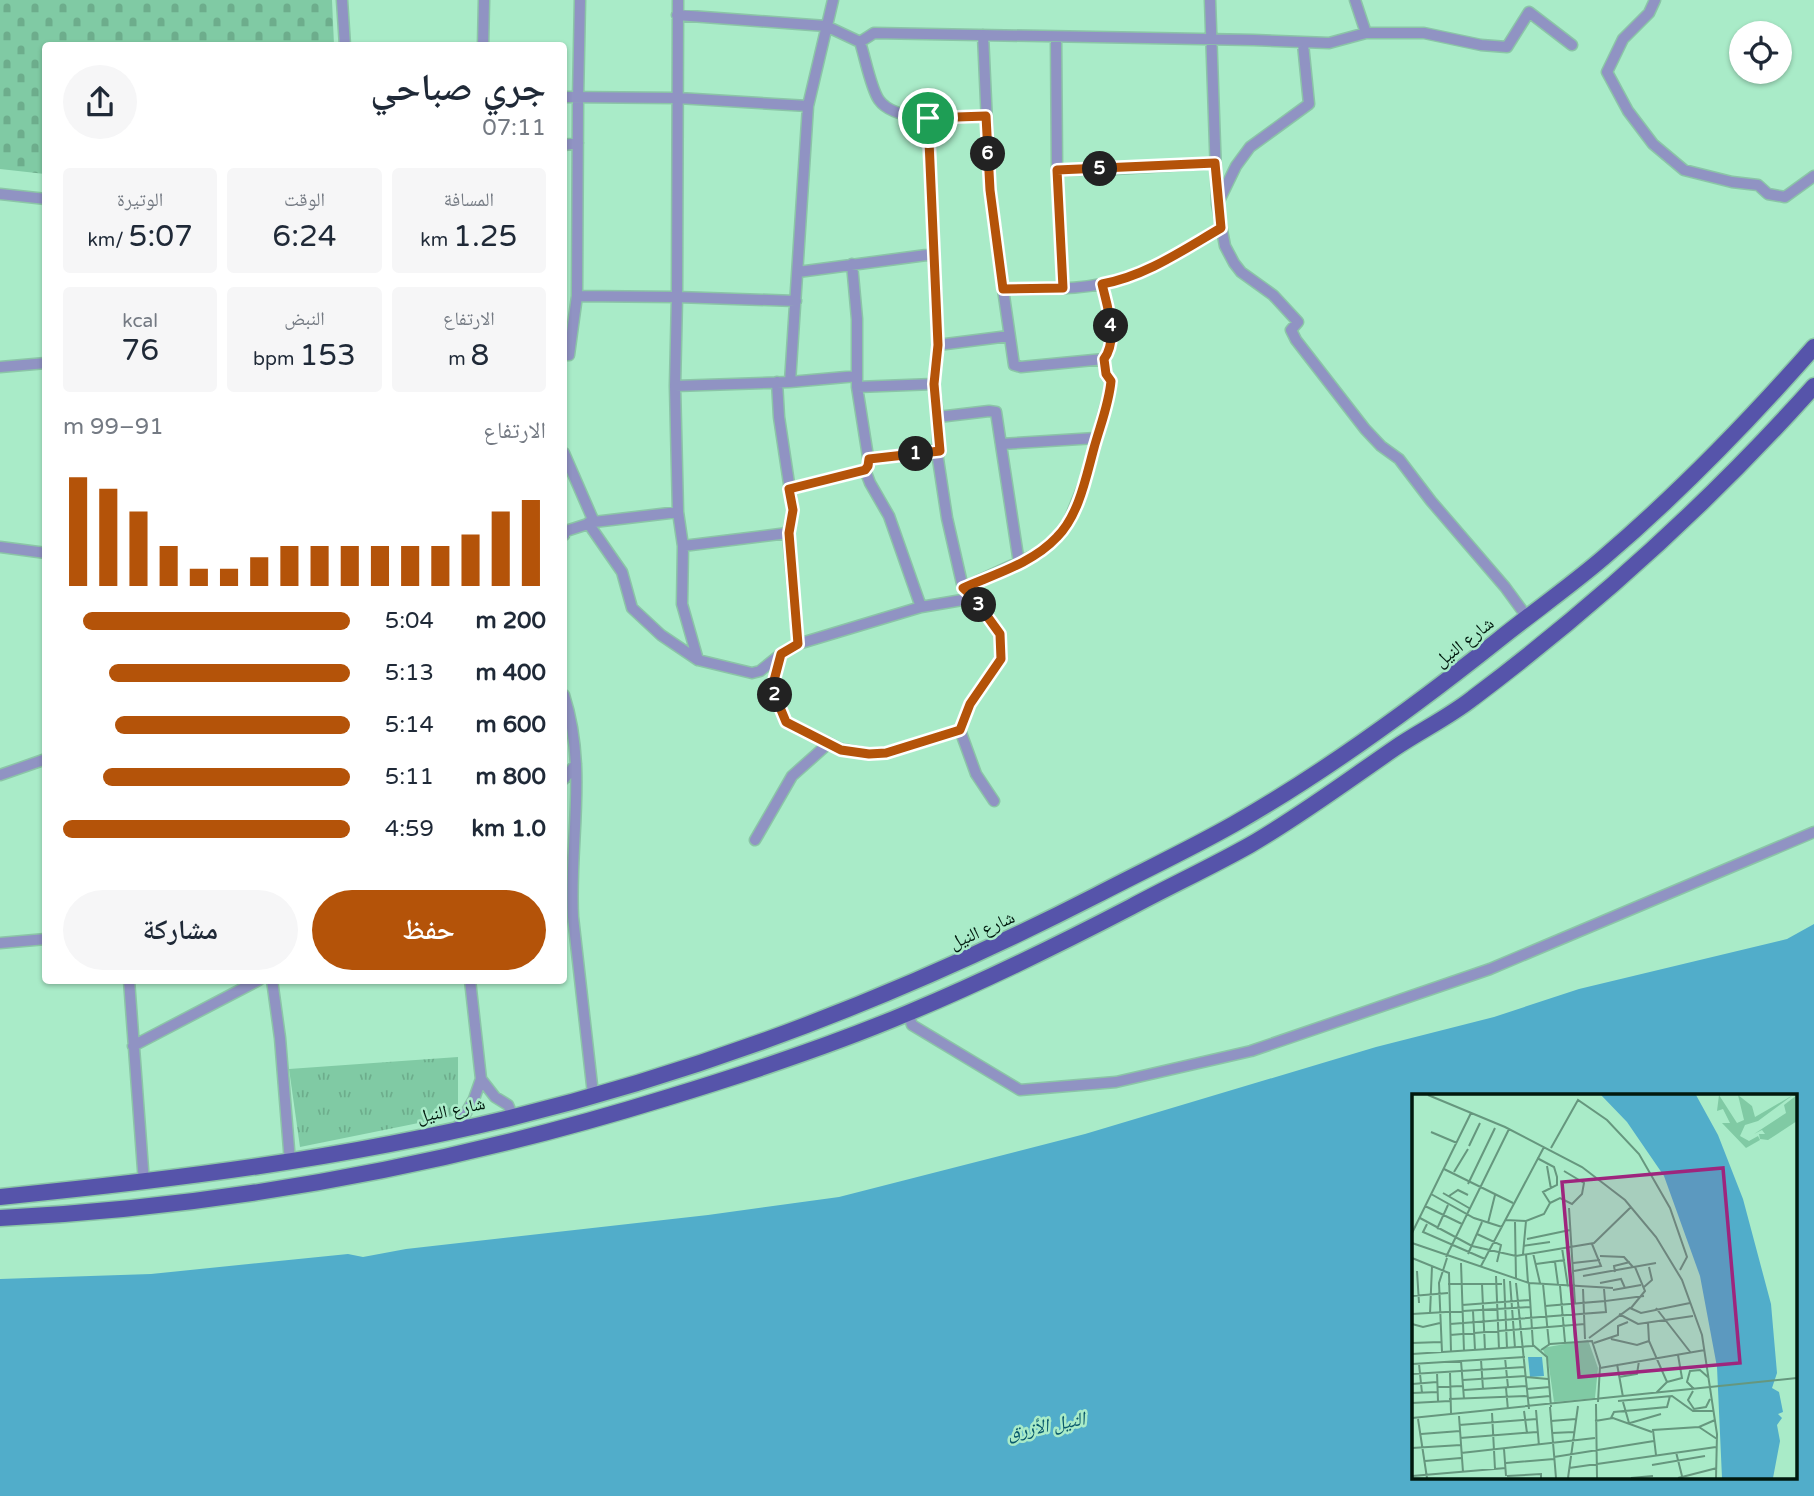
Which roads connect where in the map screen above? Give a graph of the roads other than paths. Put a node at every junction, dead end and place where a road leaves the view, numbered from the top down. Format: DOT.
graph roads {
  1 [pos="342,0"];
  2 [pos="484,0"];
  3 [pos="580,0"];
  4 [pos="678,0"];
  5 [pos="833,0"];
  6 [pos="1210,0"];
  7 [pos="1355,0"];
  8 [pos="1655,0"];
  9 [pos="677,16"];
  10 [pos="826,26"];
  11 [pos="1366,33"];
  12 [pos="983,35"];
  13 [pos="1056,37"];
  14 [pos="1211,40"];
  15 [pos="345,42"];
  16 [pos="483,42"];
  17 [pos="860,42"];
  18 [pos="1303,44"];
  19 [pos="1572,45"];
  20 [pos="567,97"];
  21 [pos="578,98"];
  22 [pos="678,98"];
  23 [pos="808,106"];
  24 [pos="986,116"];
  25 [pos="928,118"];
  26 [pos="578,143"];
  27 [pos="567,145"];
  28 [pos="1215,163"];
  29 [pos="1057,170"];
  30 [pos="1814,176"];
  31 [pos="0,194"];
  32 [pos="42,199"];
  33 [pos="1217,204"];
  34 [pos="1221,228"];
  35 [pos="934,254"];
  36 [pos="852,264"];
  37 [pos="797,272"];
  38 [pos="1102,284"];
  39 [pos="1063,288"];
  40 [pos="1003,289"];
  41 [pos="577,296"];
  42 [pos="677,297"];
  43 [pos="796,301"];
  44 [pos="1009,336"];
  45 [pos="938,345"];
  46 [pos="1814,346"];
  47 [pos="567,355"];
  48 [pos="1104,359"];
  49 [pos="42,363"];
  50 [pos="0,367"];
  51 [pos="777,382"];
  52 [pos="790,382"];
  53 [pos="857,382"];
  54 [pos="934,384"];
  55 [pos="675,386"];
  56 [pos="1814,386"];
  57 [pos="938,417"];
  58 [pos="1096,438"];
  59 [pos="1001,444"];
  60 [pos="940,451"];
  61 [pos="869,459"];
  62 [pos="567,461"];
  63 [pos="865,470"];
  64 [pos="789,489"];
  65 [pos="678,512"];
  66 [pos="591,523"];
  67 [pos="567,531"];
  68 [pos="789,533"];
  69 [pos="683,546"];
  70 [pos="0,547"];
  71 [pos="42,552"];
  72 [pos="1019,564"];
  73 [pos="963,588"];
  74 [pos="974,598"];
  75 [pos="921,607"];
  76 [pos="1527,617"];
  77 [pos="798,644"];
  78 [pos="781,654"];
  79 [pos="698,660"];
  80 [pos="1442,684"];
  81 [pos="567,706"];
  82 [pos="1412,706"];
  83 [pos="1460,707"];
  84 [pos="1427,728"];
  85 [pos="960,730"];
  86 [pos="829,743"];
  87 [pos="42,760"];
  88 [pos="576,764"];
  89 [pos="0,775"];
  90 [pos="567,775"];
  91 [pos="994,801"];
  92 [pos="1814,832"];
  93 [pos="755,840"];
  94 [pos="1027,931"];
  95 [pos="42,939"];
  96 [pos="0,943"];
  97 [pos="985,950"];
  98 [pos="1033,957"];
  99 [pos="993,975"];
  100 [pos="129,984"];
  101 [pos="251,984"];
  102 [pos="273,984"];
  103 [pos="470,984"];
  104 [pos="908,1013"];
  105 [pos="133,1046"];
  106 [pos="481,1079"];
  107 [pos="593,1094"];
  108 [pos="513,1117"];
  109 [pos="456,1130"];
  110 [pos="290,1162"];
  111 [pos="144,1183"];
  112 [pos="0,1197"];
  113 [pos="0,1218"];
  1 -- 15 [label="street"];
  2 -- 16 [label="street"];
  3 -- 21 [label="street"];
  4 -- 9 [label="street"];
  5 -- 10 [label="street"];
  6 -- 14 [label="street"];
  7 -- 11 [label="street"];
  8 -- 30 [label="street"];
  9 -- 10 [label="street"];
  9 -- 22 [label="street"];
  10 -- 17 [label="street"];
  10 -- 23 [label="street"];
  11 -- 18 [label="street"];
  11 -- 19 [label="street"];
  12 -- 13 [label="street"];
  12 -- 17 [label="street"];
  12 -- 24 [label="street"];
  13 -- 14 [label="street"];
  13 -- 29 [label="street"];
  14 -- 18 [label="street"];
  14 -- 28 [label="street"];
  17 -- 25 [label="street"];
  18 -- 33 [label="street"];
  20 -- 21 [label="street"];
  21 -- 22 [label="street"];
  21 -- 26 [label="street"];
  22 -- 23 [label="street"];
  22 -- 42 [label="street"];
  23 -- 37 [label="street"];
  24 -- 25 [label="street"];
  24 -- 40 [label="street"];
  25 -- 35 [label="street"];
  26 -- 27 [label="street"];
  26 -- 41 [label="street"];
  28 -- 29 [label="street"];
  28 -- 33 [label="street"];
  29 -- 39 [label="street"];
  31 -- 32 [label="street"];
  33 -- 34 [label="street"];
  34 -- 38 [label="street"];
  34 -- 76 [label="street"];
  35 -- 36 [label="street"];
  35 -- 45 [label="street"];
  36 -- 37 [label="street"];
  36 -- 53 [label="street"];
  37 -- 43 [label="street"];
  38 -- 39 [label="street"];
  38 -- 48 [label="street"];
  39 -- 40 [label="street"];
  40 -- 44 [label="street"];
  41 -- 42 [label="street"];
  41 -- 47 [label="street"];
  42 -- 43 [label="street"];
  42 -- 55 [label="street"];
  43 -- 52 [label="street"];
  44 -- 45 [label="street"];
  44 -- 48 [label="street"];
  45 -- 54 [label="street"];
  46 -- 76 [label="main road, شارع النيل"];
  48 -- 58 [label="street"];
  49 -- 50 [label="street"];
  51 -- 52 [label="street"];
  51 -- 55 [label="street"];
  51 -- 64 [label="street"];
  52 -- 53 [label="street"];
  53 -- 54 [label="street"];
  53 -- 61 [label="street"];
  54 -- 57 [label="street"];
  55 -- 65 [label="street"];
  56 -- 83 [label="main road"];
  57 -- 59 [label="street"];
  57 -- 60 [label="street"];
  58 -- 59 [label="street"];
  58 -- 72 [label="street"];
  59 -- 72 [label="street"];
  60 -- 61 [label="street"];
  60 -- 73 [label="street"];
  61 -- 63 [label="street"];
  62 -- 66 [label="street"];
  63 -- 64 [label="street"];
  63 -- 75 [label="street"];
  64 -- 68 [label="street"];
  65 -- 66 [label="street"];
  65 -- 69 [label="street"];
  66 -- 67 [label="street"];
  66 -- 79 [label="street"];
  68 -- 69 [label="street"];
  68 -- 77 [label="street"];
  69 -- 79 [label="street"];
  70 -- 71 [label="street"];
  72 -- 73 [label="street"];
  73 -- 74 [label="street"];
  74 -- 75 [label="street"];
  74 -- 85 [label="street"];
  75 -- 77 [label="street"];
  76 -- 80 [label="main road, شارع النيل"];
  77 -- 78 [label="street"];
  78 -- 79 [label="street"];
  78 -- 86 [label="street"];
  80 -- 82 [label="main road, شارع النيل"];
  80 -- 83 [label="main road"];
  81 -- 88 [label="street"];
  82 -- 84 [label="main road"];
  82 -- 94 [label="main road, شارع النيل"];
  83 -- 84 [label="main road"];
  84 -- 98 [label="main road"];
  85 -- 86 [label="street"];
  85 -- 91 [label="street"];
  86 -- 93 [label="street"];
  87 -- 89 [label="street"];
  88 -- 90 [label="street"];
  88 -- 107 [label="street"];
  92 -- 104 [label="street"];
  94 -- 97 [label="main road, شارع النيل"];
  94 -- 98 [label="main road"];
  95 -- 96 [label="street"];
  97 -- 99 [label="main road"];
  97 -- 107 [label="main road, شارع النيل"];
  98 -- 99 [label="main road"];
  99 -- 104 [label="main road"];
  100 -- 105 [label="street"];
  101 -- 105 [label="street"];
  102 -- 110 [label="street"];
  103 -- 106 [label="street"];
  104 -- 113 [label="main road"];
  105 -- 111 [label="street"];
  106 -- 108 [label="street"];
  106 -- 109 [label="street"];
  107 -- 108 [label="main road, شارع النيل"];
  108 -- 109 [label="main road, شارع النيل"];
  109 -- 110 [label="main road, شارع النيل"];
  110 -- 111 [label="main road, شارع النيل"];
  111 -- 112 [label="main road, شارع النيل"];
}
